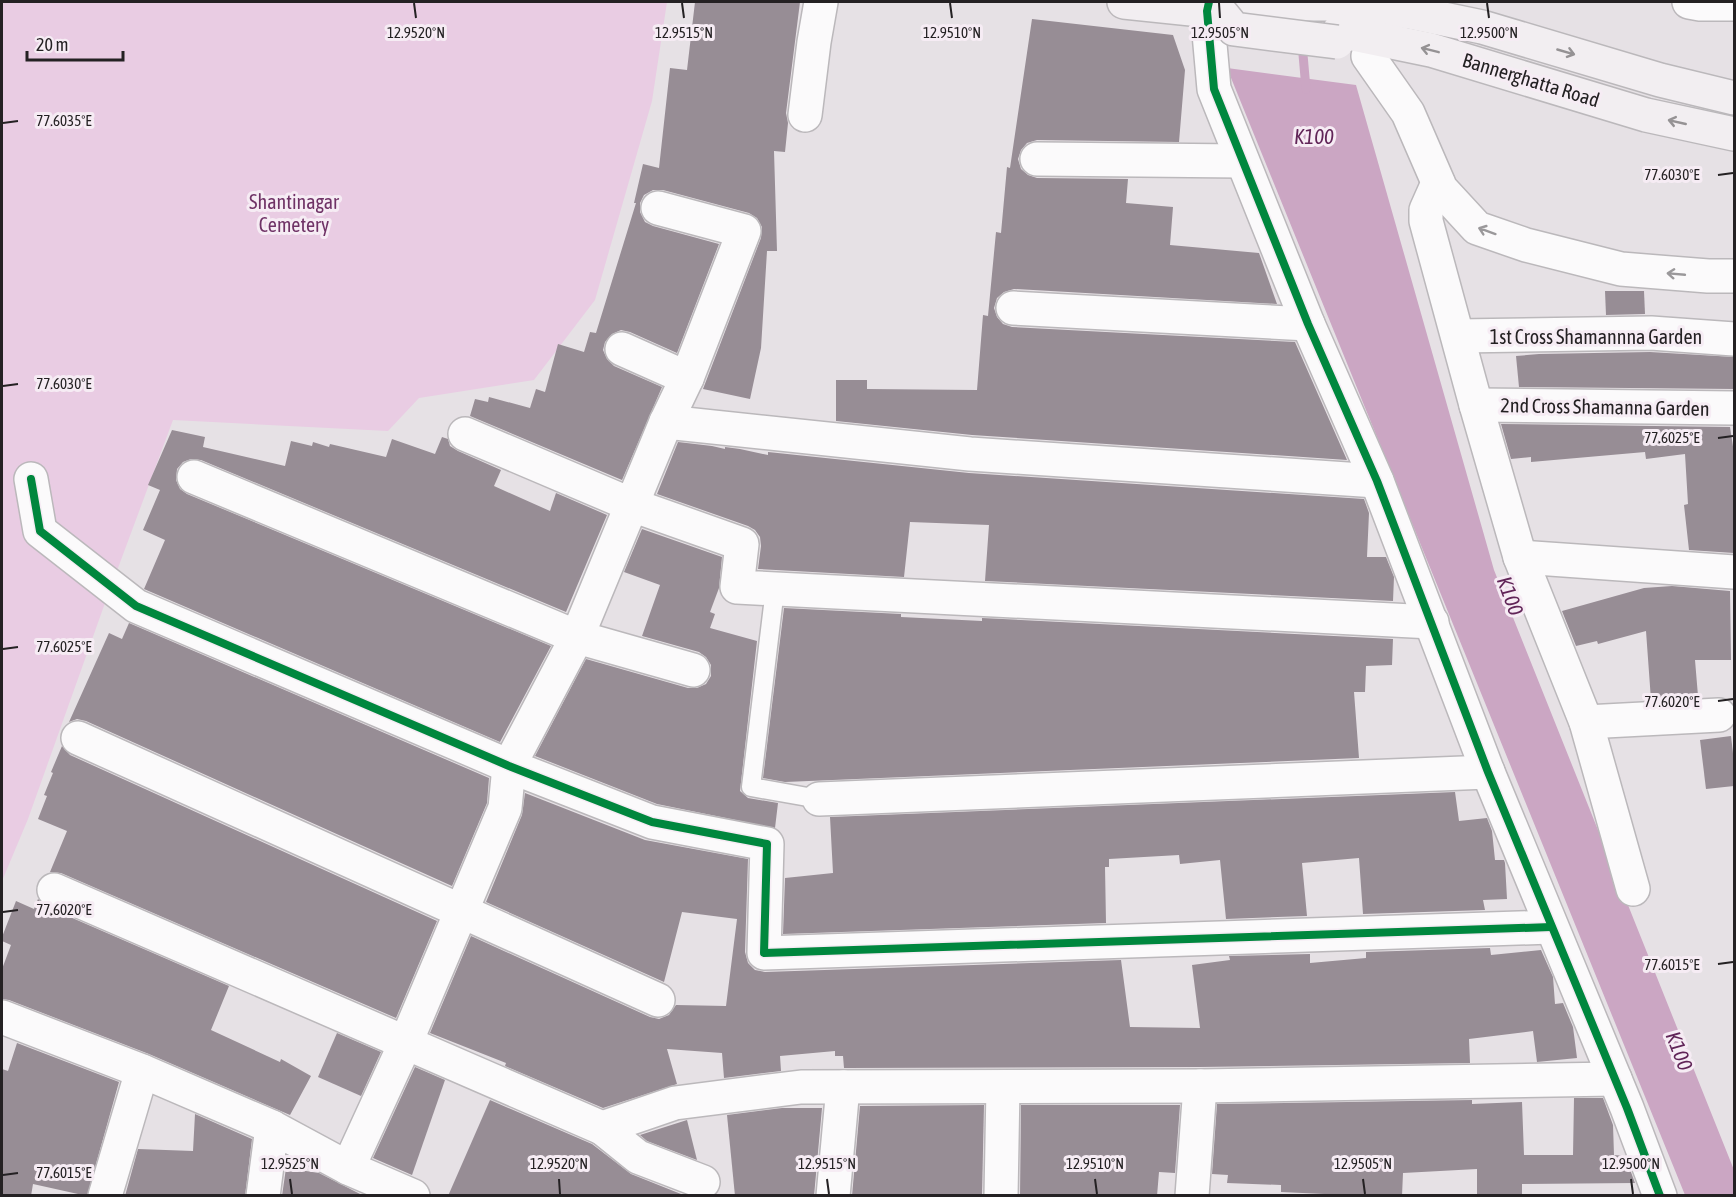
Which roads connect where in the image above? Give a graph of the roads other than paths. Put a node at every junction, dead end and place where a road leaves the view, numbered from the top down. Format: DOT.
graph roads {
  1 [pos="821,2"];
  2 [pos="1124,2"];
  3 [pos="1696,2"];
  4 [pos="1734,4"];
  5 [pos="1212,8"];
  6 [pos="1346,17"];
  7 [pos="1368,56"];
  8 [pos="1734,98"];
  9 [pos="806,115"];
  10 [pos="1734,134"];
  11 [pos="1037,159"];
  12 [pos="1242,161"];
  13 [pos="1438,183"];
  14 [pos="658,208"];
  15 [pos="1734,276"];
  16 [pos="1013,308"];
  17 [pos="1308,324"];
  18 [pos="1458,336"];
  19 [pos="1734,339"];
  20 [pos="622,349"];
  21 [pos="687,378"];
  22 [pos="1476,405"];
  23 [pos="1734,408"];
  24 [pos="666,422"];
  25 [pos="465,434"];
  26 [pos="194,477"];
  27 [pos="31,479"];
  28 [pos="1377,481"];
  29 [pos="632,505"];
  30 [pos="1520,557"];
  31 [pos="1734,572"];
  32 [pos="775,589"];
  33 [pos="1432,622"];
  34 [pos="577,637"];
  35 [pos="693,670"];
  36 [pos="1719,715"];
  37 [pos="1586,722"];
  38 [pos="78,738"];
  39 [pos="509,766"];
  40 [pos="1488,772"];
  41 [pos="819,799"];
  42 [pos="1633,889"];
  43 [pos="54,890"];
  44 [pos="461,911"];
  45 [pos="1551,927"];
  46 [pos="658,1000"];
  47 [pos="2,1017"];
  48 [pos="406,1042"];
  49 [pos="142,1071"];
  50 [pos="1615,1079"];
  51 [pos="1200,1086"];
  52 [pos="1003,1087"];
  53 [pos="843,1088"];
  54 [pos="272,1127"];
  55 [pos="602,1128"];
  56 [pos="348,1168"];
  57 [pos="703,1182"];
  58 [pos="105,1196"];
  59 [pos="263,1196"];
  60 [pos="413,1196"];
  61 [pos="833,1196"];
  62 [pos="1001,1196"];
  63 [pos="1192,1196"];
  64 [pos="1660,1196"];
  1 -- 9 [label="street"];
  2 -- 5 [label="main road"];
  3 -- 4 [label="street"];
  5 -- 6 [label="main road, Bannerghatta Road, bridge"];
  5 -- 12 [label="street"];
  6 -- 7 [label="main road, Bannerghatta Road"];
  6 -- 8 [label="main road, one-way"];
  10 -- 6 [label="main road, Bannerghatta Road, one-way"];
  7 -- 13 [label="street"];
  11 -- 12 [label="street"];
  12 -- 17 [label="street"];
  15 -- 13 [label="street, one-way"];
  13 -- 18 [label="street"];
  14 -- 21 [label="street"];
  16 -- 17 [label="street"];
  17 -- 28 [label="street"];
  18 -- 19 [label="street, 1st Cross Shamannna Garden"];
  18 -- 22 [label="street"];
  20 -- 21 [label="street"];
  21 -- 24 [label="street"];
  22 -- 23 [label="street, 2nd Cross Shamanna Garden"];
  22 -- 30 [label="street"];
  24 -- 28 [label="street"];
  24 -- 29 [label="street"];
  25 -- 29 [label="street"];
  26 -- 34 [label="street"];
  27 -- 39 [label="street"];
  28 -- 33 [label="street"];
  29 -- 32 [label="street"];
  29 -- 34 [label="street"];
  30 -- 31 [label="street"];
  30 -- 37 [label="street"];
  32 -- 33 [label="street"];
  32 -- 41 [label="lane"];
  33 -- 40 [label="street"];
  34 -- 35 [label="street"];
  34 -- 39 [label="street"];
  36 -- 37 [label="street"];
  37 -- 42 [label="street"];
  38 -- 44 [label="street"];
  39 -- 44 [label="street"];
  39 -- 45 [label="street"];
  40 -- 41 [label="street"];
  40 -- 45 [label="street"];
  43 -- 48 [label="street"];
  44 -- 46 [label="street"];
  44 -- 48 [label="street"];
  45 -- 50 [label="street"];
  47 -- 49 [label="street"];
  48 -- 55 [label="street"];
  48 -- 56 [label="street"];
  49 -- 54 [label="street"];
  49 -- 58 [label="street"];
  50 -- 51 [label="street"];
  50 -- 64 [label="street"];
  51 -- 52 [label="street"];
  51 -- 63 [label="street"];
  52 -- 53 [label="street"];
  52 -- 62 [label="street"];
  53 -- 55 [label="street"];
  53 -- 61 [label="street"];
  54 -- 56 [label="street"];
  54 -- 59 [label="street"];
  55 -- 57 [label="street"];
  56 -- 60 [label="street"];
}
